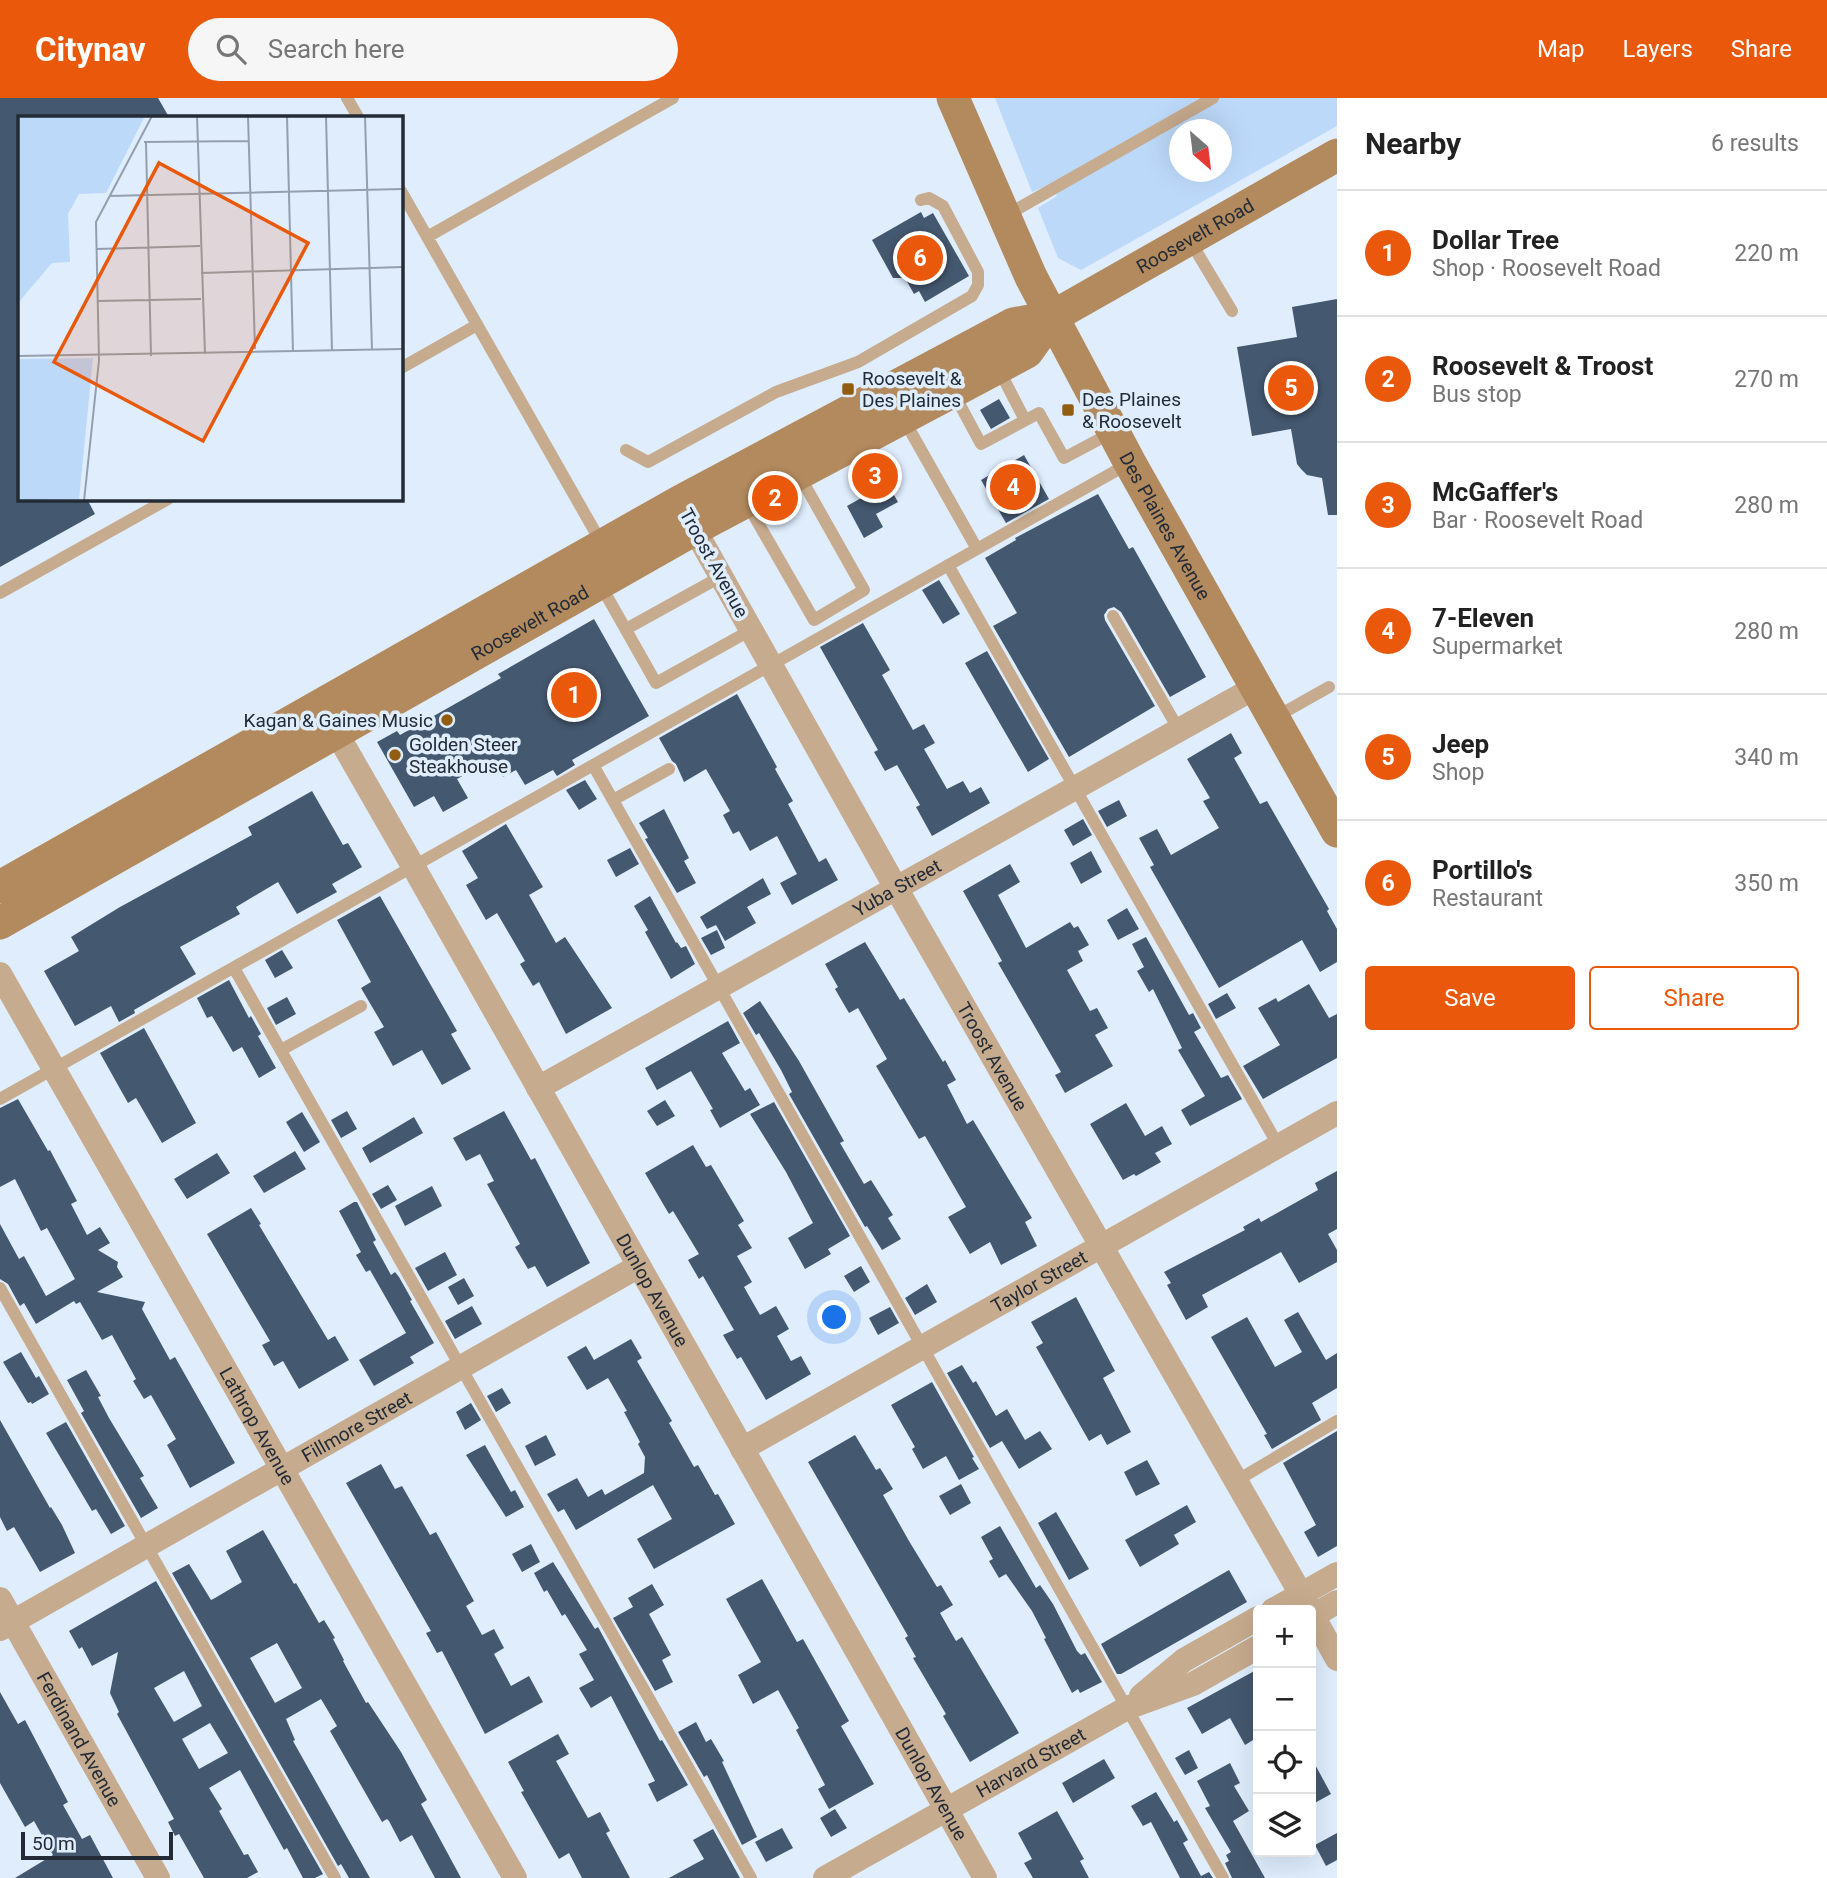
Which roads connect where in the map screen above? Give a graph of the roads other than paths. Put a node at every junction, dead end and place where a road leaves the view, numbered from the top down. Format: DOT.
graph roads {
  1 [pos="347,98"];
  2 [pos="673,98"];
  3 [pos="953,98"];
  4 [pos="1213,98"];
  5 [pos="357,116"];
  6 [pos="1337,155"];
  7 [pos="402,193"];
  8 [pos="921,200"];
  9 [pos="1005,216"];
  10 [pos="426,237"];
  11 [pos="1189,239"];
  12 [pos="1232,311"];
  13 [pos="1052,317"];
  14 [pos="477,325"];
  15 [pos="990,353"];
  16 [pos="402,367"];
  17 [pos="945,378"];
  18 [pos="895,404"];
  19 [pos="1025,420"];
  20 [pos="1113,432"];
  21 [pos="626,450"];
  22 [pos="791,460"];
  23 [pos="1130,463"];
  24 [pos="738,488"];
  25 [pos="166,500"];
  26 [pos="687,515"];
  27 [pos="977,549"];
  28 [pos="601,564"];
  29 [pos="948,565"];
  30 [pos="722,576"];
  31 [pos="0,593"];
  32 [pos="1112,616"];
  33 [pos="626,629"];
  34 [pos="751,630"];
  35 [pos="771,665"];
  36 [pos="1256,687"];
  37 [pos="1329,687"];
  38 [pos="310,711"];
  39 [pos="1273,718"];
  40 [pos="1179,730"];
  41 [pos="336,732"];
  42 [pos="593,765"];
  43 [pos="669,769"];
  44 [pos="1075,788"];
  45 [pos="613,800"];
  46 [pos="1332,810"];
  47 [pos="413,866"];
  48 [pos="0,887"];
  49 [pos="896,888"];
  50 [pos="0,923"];
  51 [pos="234,968"];
  52 [pos="0,974"];
  53 [pos="719,987"];
  54 [pos="361,1006"];
  55 [pos="281,1050"];
  56 [pos="54,1069"];
  57 [pos="538,1088"];
  58 [pos="0,1099"];
  59 [pos="1337,1113"];
  60 [pos="1278,1145"];
  61 [pos="1101,1246"];
  62 [pos="639,1266"];
  63 [pos="0,1288"];
  64 [pos="922,1346"];
  65 [pos="461,1367"];
  66 [pos="1337,1421"];
  67 [pos="742,1449"];
  68 [pos="282,1469"];
  69 [pos="1236,1482"];
  70 [pos="147,1546"];
  71 [pos="1337,1574"];
  72 [pos="0,1599"];
  73 [pos="1337,1602"];
  74 [pos="1306,1605"];
  75 [pos="1313,1605"];
  76 [pos="1316,1608"];
  77 [pos="1253,1621"];
  78 [pos="1316,1622"];
  79 [pos="6,1625"];
  80 [pos="1253,1650"];
  81 [pos="1337,1659"];
  82 [pos="1127,1708"];
  83 [pos="946,1810"];
  84 [pos="158,1878"];
  85 [pos="335,1878"];
  86 [pos="515,1878"];
  87 [pos="751,1878"];
  88 [pos="825,1878"];
  89 [pos="985,1878"];
  90 [pos="1223,1878"];
  1 -- 5 [label="lane"];
  2 -- 10 [label="lane"];
  3 -- 9 [label="main road, Des Plaines Avenue"];
  4 -- 9 [label="lane"];
  6 -- 11 [label="main road, Roosevelt Road"];
  7 -- 10 [label="lane"];
  8 -- 21 [label="lane"];
  9 -- 13 [label="main road, Des Plaines Avenue"];
  10 -- 14 [label="lane"];
  11 -- 12 [label="lane"];
  11 -- 13 [label="main road, Roosevelt Road"];
  13 -- 15 [label="main road, Roosevelt Road"];
  13 -- 20 [label="main road, Des Plaines Avenue"];
  14 -- 16 [label="lane"];
  14 -- 28 [label="lane"];
  15 -- 17 [label="main road, Roosevelt Road"];
  15 -- 19 [label="lane"];
  17 -- 18 [label="main road, Roosevelt Road"];
  17 -- 19 [label="lane"];
  18 -- 22 [label="main road, Roosevelt Road"];
  18 -- 27 [label="lane"];
  19 -- 20 [label="lane"];
  20 -- 23 [label="main road, Des Plaines Avenue"];
  22 -- 24 [label="main road, Roosevelt Road"];
  22 -- 24 [label="lane"];
  23 -- 27 [label="lane"];
  23 -- 36 [label="main road, Des Plaines Avenue"];
  24 -- 26 [label="main road, Roosevelt Road"];
  25 -- 31 [label="lane"];
  26 -- 28 [label="main road, Roosevelt Road"];
  26 -- 30 [label="street, Troost Avenue"];
  27 -- 29 [label="lane"];
  28 -- 33 [label="lane"];
  28 -- 38 [label="main road, Roosevelt Road"];
  28 -- 41 [label="main road, Roosevelt Road"];
  29 -- 35 [label="lane"];
  29 -- 44 [label="lane"];
  30 -- 33 [label="lane"];
  30 -- 34 [label="street, Troost Avenue"];
  32 -- 40 [label="lane"];
  33 -- 34 [label="lane"];
  34 -- 35 [label="street, Troost Avenue"];
  35 -- 42 [label="lane"];
  35 -- 49 [label="street, Troost Avenue"];
  36 -- 39 [label="main road, Des Plaines Avenue"];
  36 -- 40 [label="street, Yuba Street"];
  37 -- 39 [label="lane"];
  38 -- 41 [label="street, Dunlop Avenue"];
  38 -- 48 [label="main road, Roosevelt Road"];
  39 -- 46 [label="main road, Des Plaines Avenue"];
  40 -- 44 [label="street, Yuba Street"];
  41 -- 47 [label="street, Dunlop Avenue"];
  41 -- 50 [label="main road, Roosevelt Road"];
  42 -- 45 [label="lane"];
  42 -- 47 [label="lane"];
  43 -- 45 [label="lane"];
  44 -- 49 [label="street, Yuba Street"];
  44 -- 60 [label="lane"];
  45 -- 53 [label="lane"];
  47 -- 51 [label="lane"];
  47 -- 57 [label="street, Dunlop Avenue"];
  49 -- 53 [label="street, Yuba Street"];
  49 -- 61 [label="street, Troost Avenue"];
  51 -- 55 [label="lane"];
  51 -- 56 [label="lane"];
  52 -- 56 [label="street, Lathrop Avenue"];
  53 -- 57 [label="street, Yuba Street"];
  53 -- 64 [label="lane"];
  54 -- 55 [label="lane"];
  55 -- 65 [label="lane"];
  56 -- 58 [label="lane"];
  56 -- 68 [label="street, Lathrop Avenue"];
  57 -- 62 [label="street, Dunlop Avenue"];
  59 -- 60 [label="street, Taylor Street"];
  60 -- 61 [label="street, Taylor Street"];
  61 -- 64 [label="street, Taylor Street"];
  61 -- 69 [label="street, Troost Avenue"];
  62 -- 65 [label="street, Fillmore Street"];
  62 -- 67 [label="street, Dunlop Avenue"];
  63 -- 70 [label="lane"];
  64 -- 67 [label="street, Taylor Street"];
  64 -- 82 [label="lane"];
  65 -- 68 [label="street, Fillmore Street"];
  65 -- 87 [label="lane"];
  66 -- 69 [label="lane"];
  67 -- 83 [label="street, Dunlop Avenue"];
  68 -- 70 [label="street, Fillmore Street"];
  68 -- 86 [label="street, Lathrop Avenue"];
  69 -- 74 [label="street, Troost Avenue"];
  70 -- 79 [label="street, Fillmore Street"];
  70 -- 85 [label="lane"];
  71 -- 75 [label="street"];
  72 -- 79 [label="street, Ferdinand Avenue"];
  73 -- 76 [label="street"];
  77 -- 82 [label="street, Harvard Street"];
  78 -- 81 [label="street, Troost Avenue"];
  79 -- 84 [label="street, Ferdinand Avenue"];
  80 -- 82 [label="street, Harvard Street"];
  82 -- 83 [label="street, Harvard Street"];
  82 -- 90 [label="lane"];
  83 -- 88 [label="street, Harvard Street"];
  83 -- 89 [label="street, Dunlop Avenue"];
}
